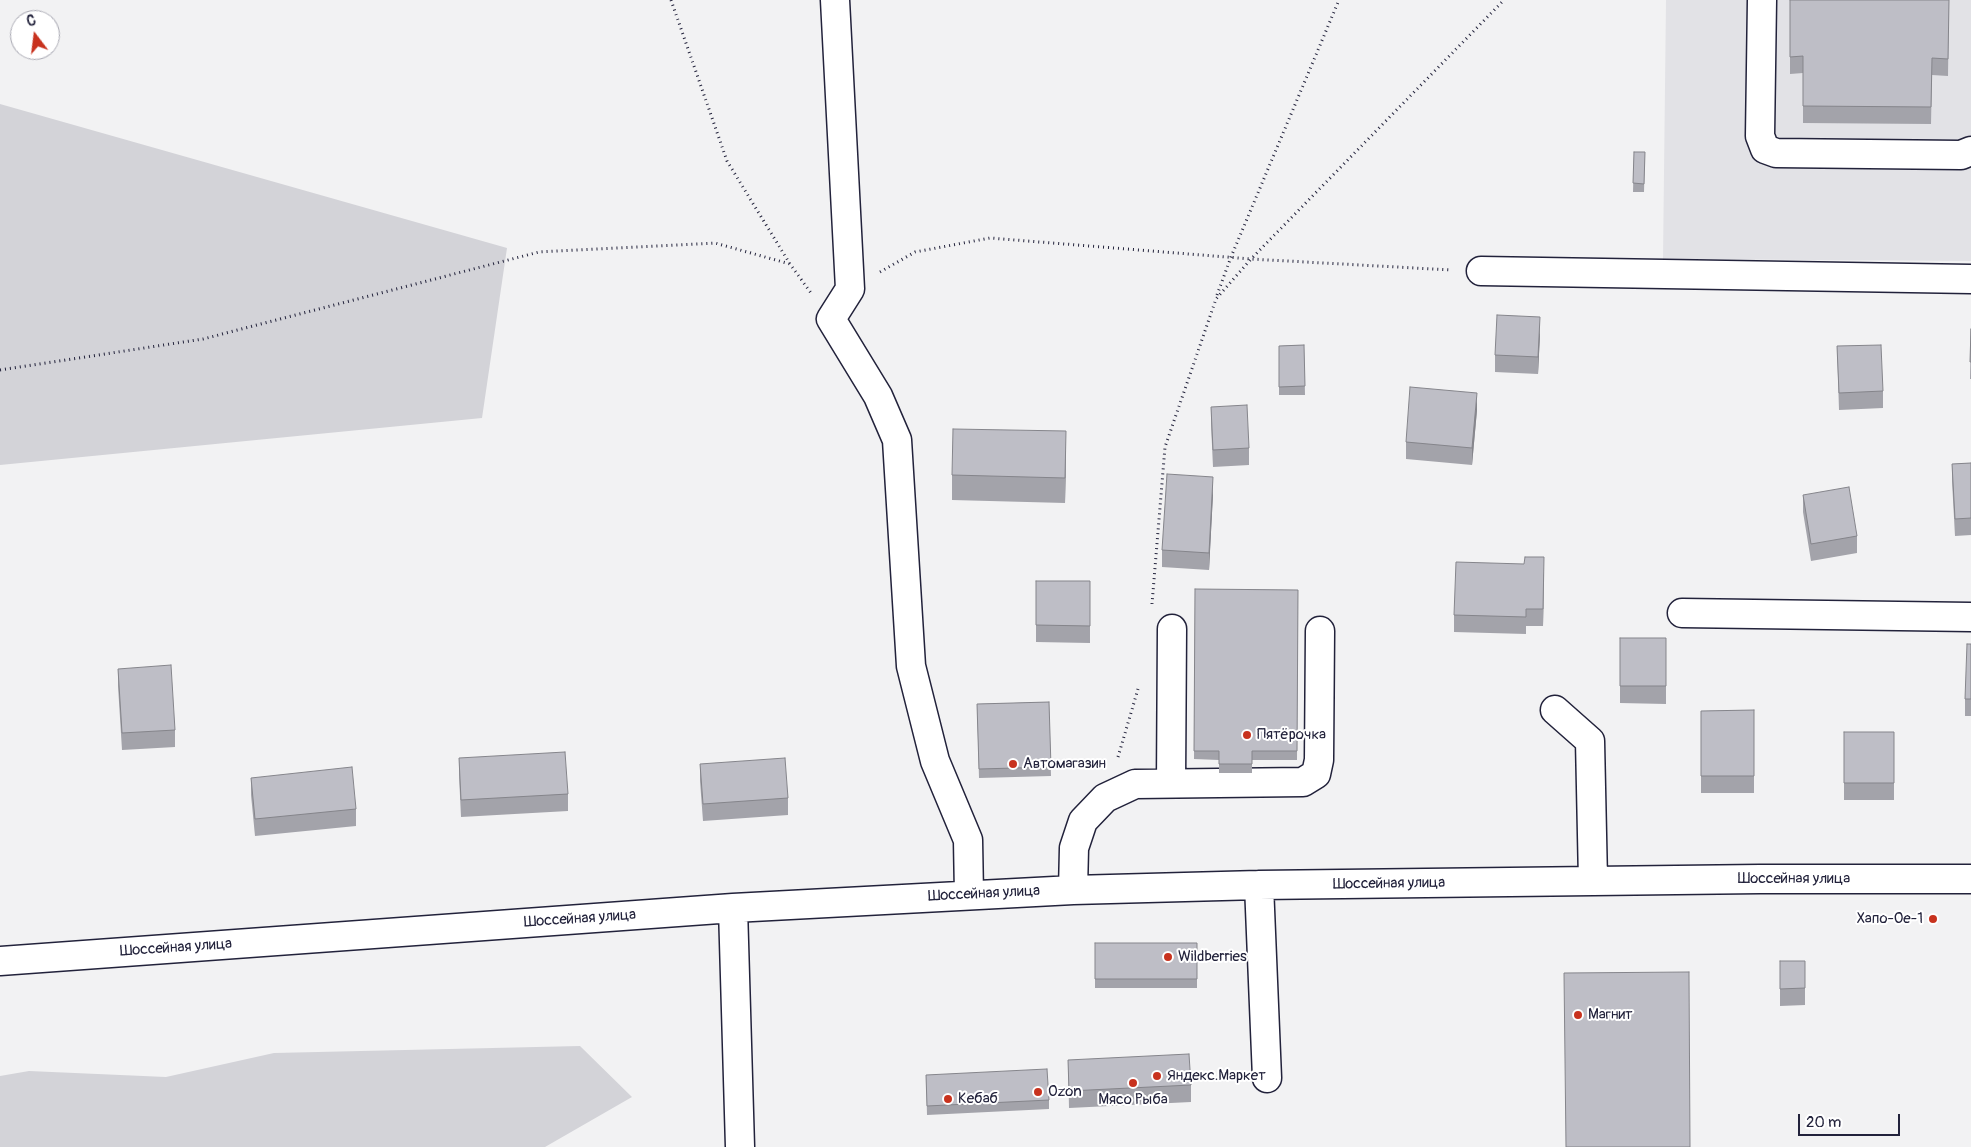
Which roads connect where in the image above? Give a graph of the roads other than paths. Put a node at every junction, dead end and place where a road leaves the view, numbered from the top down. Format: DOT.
graph roads {
  1 [pos="835,0"];
  2 [pos="1762,0"];
  3 [pos="1971,151"];
  4 [pos="1481,272"];
  5 [pos="1971,279"];
  6 [pos="1682,613"];
  7 [pos="1971,618"];
  8 [pos="1162,621"];
  9 [pos="1320,632"];
  10 [pos="1555,710"];
  11 [pos="1171,783"];
  12 [pos="1971,879"];
  13 [pos="1593,881"];
  14 [pos="1259,885"];
  15 [pos="1073,890"];
  16 [pos="969,895"];
  17 [pos="733,908"];
  18 [pos="0,962"];
  19 [pos="1267,1078"];
  20 [pos="740,1147"];
  1 -- 16 [label="street"];
  2 -- 3 [label="street"];
  4 -- 5 [label="street"];
  6 -- 7 [label="street"];
  8 -- 11 [label="street"];
  9 -- 11 [label="street"];
  10 -- 13 [label="street"];
  11 -- 15 [label="street"];
  12 -- 13 [label="street, Шоссейная улица"];
  13 -- 14 [label="street, Шоссейная улица"];
  14 -- 15 [label="street, Шоссейная улица"];
  14 -- 19 [label="street"];
  15 -- 16 [label="street, Шоссейная улица"];
  16 -- 17 [label="street, Шоссейная улица"];
  17 -- 18 [label="street, Шоссейная улица"];
  17 -- 20 [label="street"];
}
